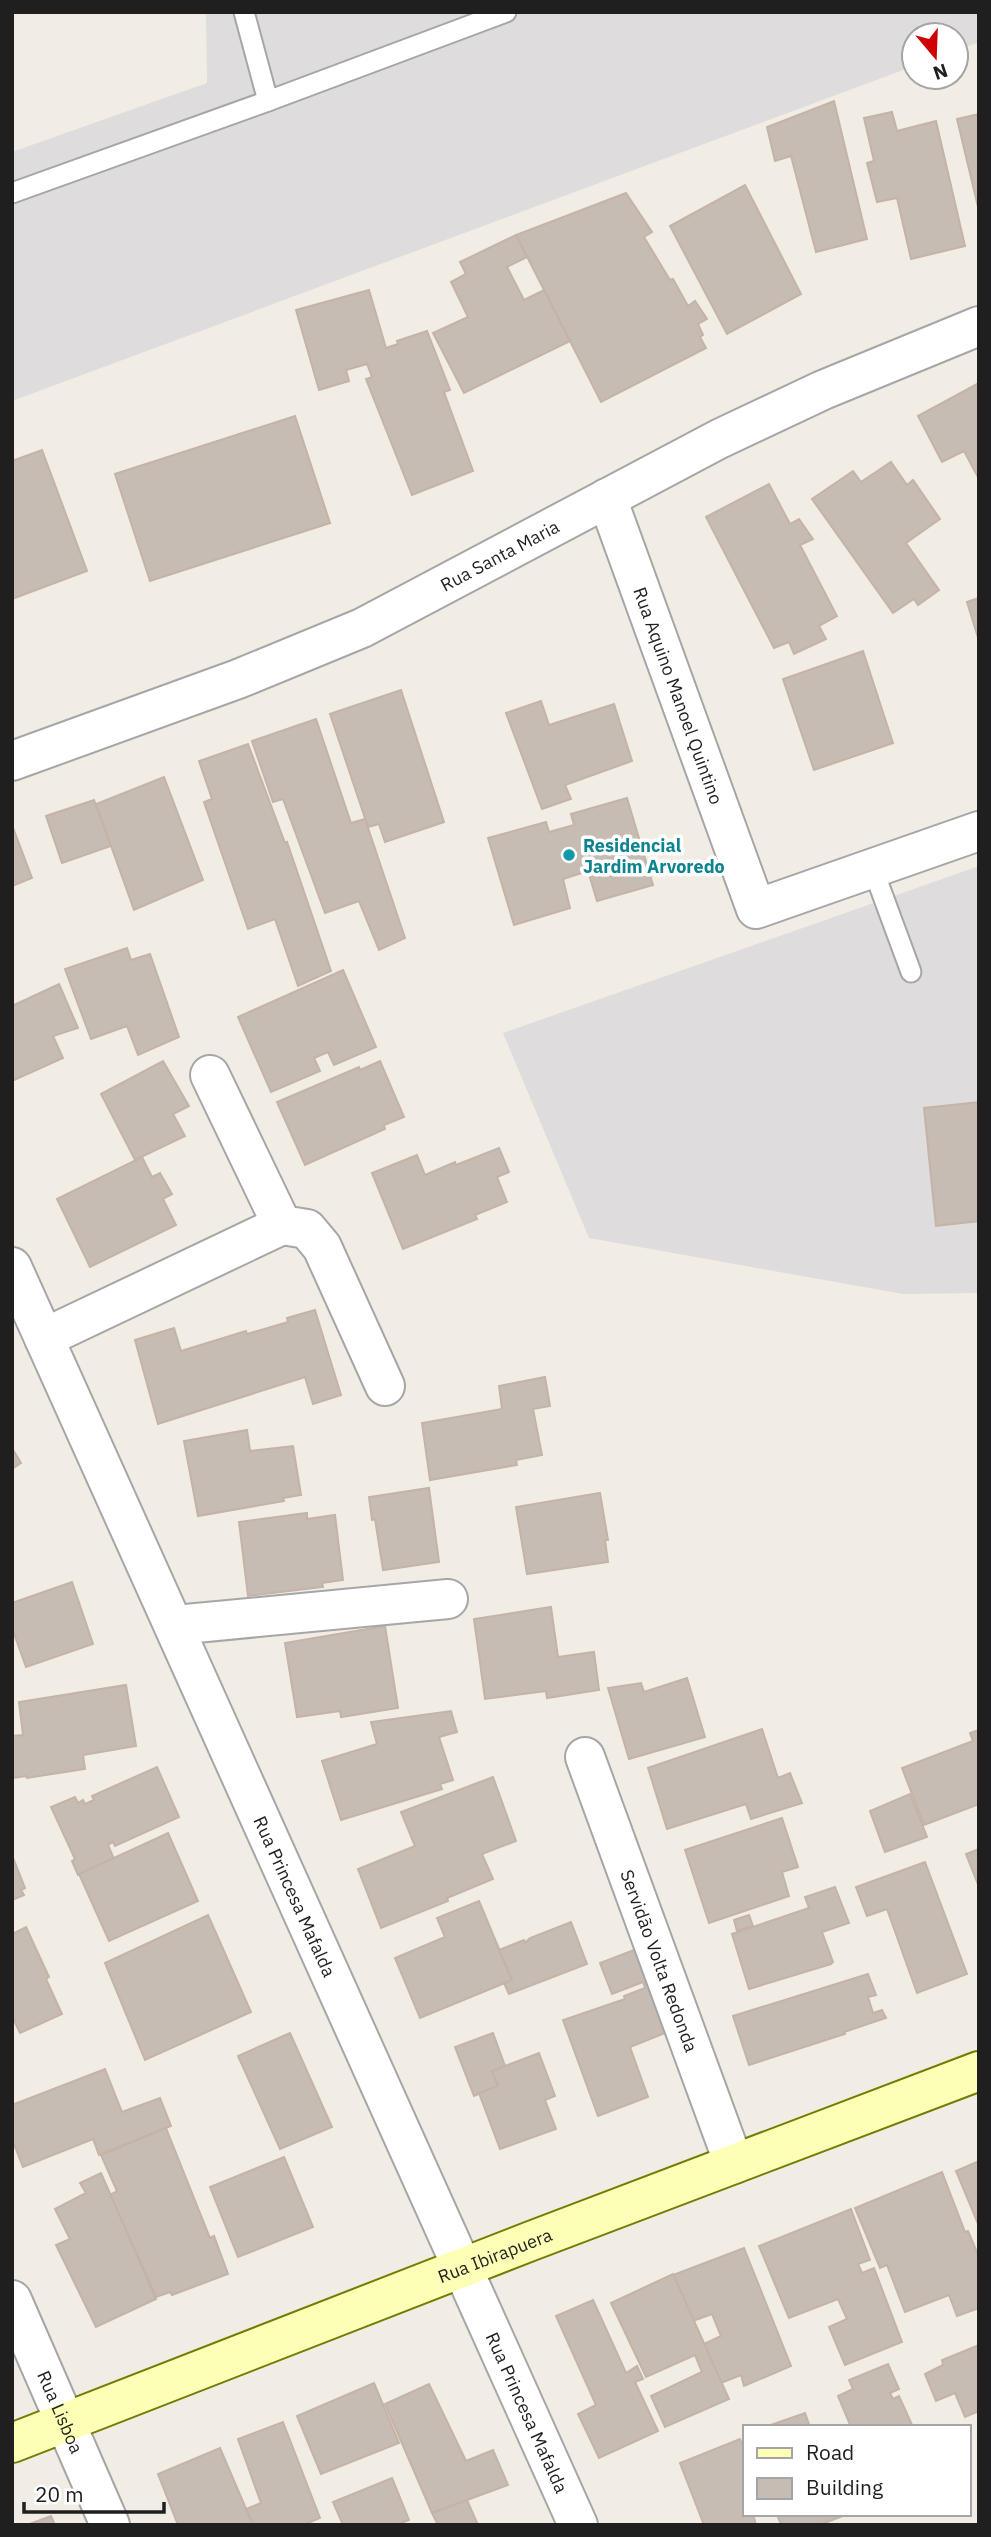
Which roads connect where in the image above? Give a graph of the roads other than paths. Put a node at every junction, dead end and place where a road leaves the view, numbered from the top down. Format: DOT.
graph roads {
  1 [pos="244,12"];
  2 [pos="506,12"];
  3 [pos="268,101"];
  4 [pos="12,193"];
  5 [pos="979,326"];
  6 [pos="607,498"];
  7 [pos="12,761"];
  8 [pos="979,831"];
  9 [pos="873,869"];
  10 [pos="911,972"];
  11 [pos="210,1074"];
  12 [pos="282,1225"];
  13 [pos="12,1267"];
  14 [pos="44,1338"];
  15 [pos="385,1386"];
  16 [pos="448,1599"];
  17 [pos="175,1625"];
  18 [pos="585,1758"];
  19 [pos="979,2071"];
  20 [pos="734,2164"];
  21 [pos="464,2268"];
  22 [pos="12,2300"];
  23 [pos="65,2423"];
  24 [pos="12,2444"];
  25 [pos="110,2525"];
  26 [pos="578,2525"];
  1 -- 3 [label="lane"];
  2 -- 3 [label="lane"];
  3 -- 4 [label="lane"];
  5 -- 6 [label="street, Rua Santa Maria"];
  6 -- 7 [label="street, Rua Santa Maria"];
  6 -- 9 [label="street, Rua Aquino Manoel Quintino"];
  8 -- 9 [label="street, Rua Aquino Manoel Quintino"];
  9 -- 10 [label="lane"];
  11 -- 12 [label="street"];
  12 -- 14 [label="street"];
  12 -- 15 [label="street"];
  13 -- 14 [label="street, Rua Princesa Mafalda"];
  14 -- 17 [label="street, Rua Princesa Mafalda"];
  16 -- 17 [label="street"];
  17 -- 21 [label="street, Rua Princesa Mafalda"];
  18 -- 20 [label="street, Servidão Volta Redonda"];
  19 -- 20 [label="street, Rua Ibirapuera"];
  20 -- 21 [label="street, Rua Ibirapuera"];
  21 -- 23 [label="street, Rua Ibirapuera"];
  21 -- 26 [label="street, Rua Princesa Mafalda"];
  22 -- 23 [label="street, Rua Lisboa"];
  23 -- 24 [label="street, Rua Ibirapuera"];
  23 -- 25 [label="street, Rua Lisboa"];
}
